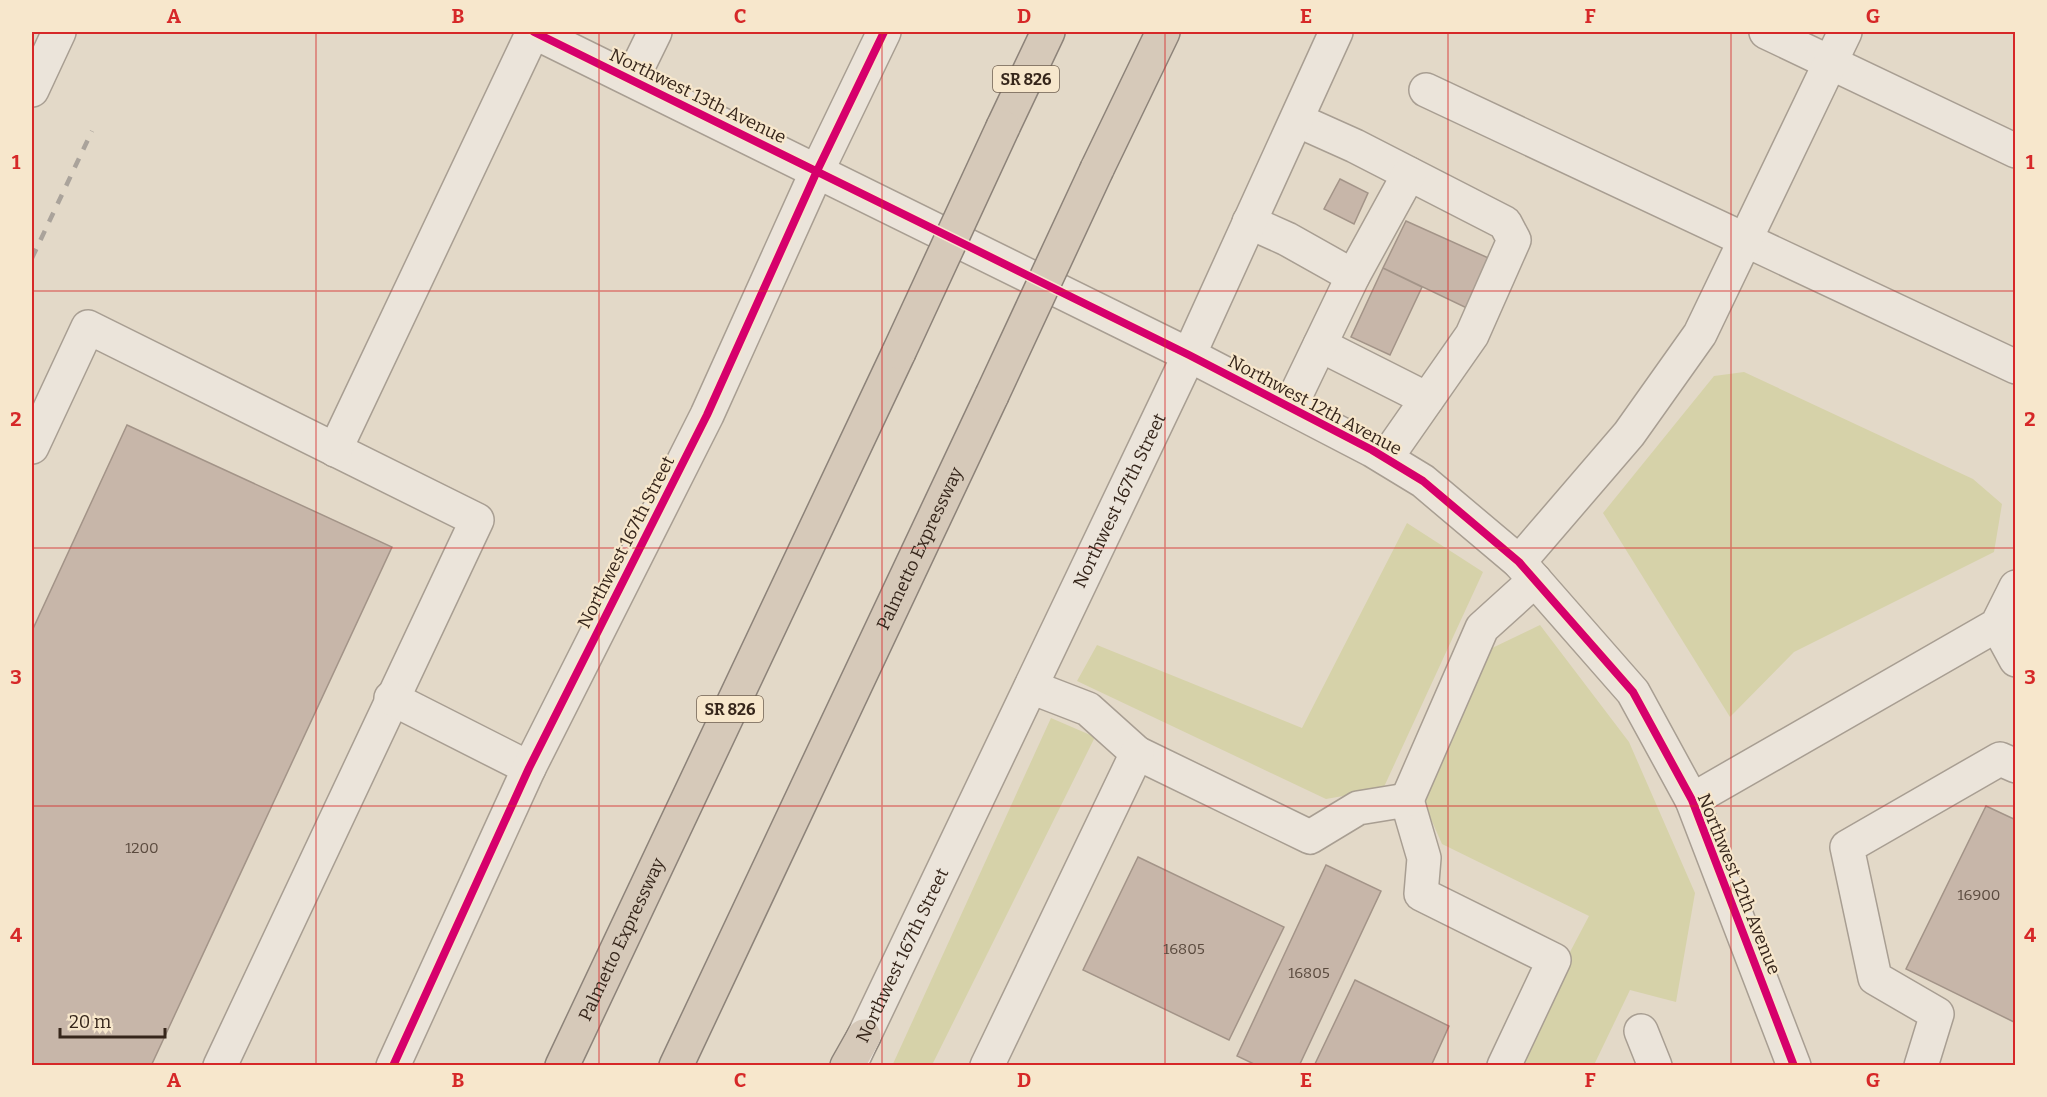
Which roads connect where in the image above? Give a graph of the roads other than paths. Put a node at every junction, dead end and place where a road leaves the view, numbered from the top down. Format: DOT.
graph roads {
  1 [pos="60,32"];
  2 [pos="655,32"];
  3 [pos="885,32"];
  4 [pos="1048,32"];
  5 [pos="1163,32"];
  6 [pos="1336,32"];
  7 [pos="1766,32"];
  8 [pos="1845,32"];
  9 [pos="549,35"];
  10 [pos="1830,62"];
  11 [pos="632,79"];
  12 [pos="32,90"];
  13 [pos="1426,90"];
  14 [pos="1297,120"];
  15 [pos="2016,151"];
  16 [pos="817,171"];
  17 [pos="1409,174"];
  18 [pos="1249,222"];
  19 [pos="1746,238"];
  20 [pos="1353,276"];
  21 [pos="1320,345"];
  22 [pos="1189,355"];
  23 [pos="2016,367"];
  24 [pos="1428,399"];
  25 [pos="1290,407"];
  26 [pos="32,447"];
  27 [pos="335,450"];
  28 [pos="1386,458"];
  29 [pos="1527,571"];
  30 [pos="2016,587"];
  31 [pos="1997,625"];
  32 [pos="2016,660"];
  33 [pos="1031,687"];
  34 [pos="391,698"];
  35 [pos="1137,753"];
  36 [pos="2016,766"];
  37 [pos="529,768"];
  38 [pos="1407,800"];
  39 [pos="1692,800"];
  40 [pos="1641,1031"];
  41 [pos="864,1036"];
  42 [pos="220,1065"];
  43 [pos="393,1065"];
  44 [pos="562,1065"];
  45 [pos="676,1065"];
  46 [pos="849,1065"];
  47 [pos="987,1065"];
  48 [pos="1504,1065"];
  49 [pos="1655,1065"];
  50 [pos="1794,1065"];
  51 [pos="1922,1065"];
  1 -- 12 [label="street"];
  2 -- 11 [label="street"];
  3 -- 16 [label="street, Northwest 167th Street"];
  4 -- 44 [label="highway, Palmetto Expressway / SR 826, bridge"];
  5 -- 45 [label="highway, Palmetto Expressway, bridge"];
  6 -- 14 [label="street, Northwest 167th Street"];
  7 -- 10 [label="street"];
  8 -- 10 [label="street"];
  9 -- 11 [label="street, Northwest 13th Avenue"];
  9 -- 27 [label="street"];
  10 -- 15 [label="street"];
  10 -- 19 [label="street"];
  11 -- 16 [label="street, Northwest 13th Avenue"];
  13 -- 19 [label="street"];
  14 -- 17 [label="street"];
  14 -- 18 [label="street, Northwest 167th Street"];
  16 -- 22 [label="street, Northwest 12th Avenue"];
  16 -- 37 [label="street, Northwest 167th Street"];
  17 -- 20 [label="street"];
  17 -- 24 [label="street"];
  18 -- 20 [label="street"];
  18 -- 22 [label="street, Northwest 167th Street"];
  19 -- 23 [label="street"];
  19 -- 29 [label="street"];
  20 -- 21 [label="street"];
  21 -- 24 [label="street"];
  21 -- 25 [label="street"];
  22 -- 25 [label="street, Northwest 12th Avenue"];
  22 -- 33 [label="street, Northwest 167th Street"];
  24 -- 28 [label="street"];
  25 -- 28 [label="street, Northwest 12th Avenue"];
  26 -- 27 [label="street"];
  27 -- 34 [label="street"];
  28 -- 29 [label="street, Northwest 12th Avenue"];
  29 -- 38 [label="street"];
  29 -- 39 [label="street, Northwest 12th Avenue"];
  30 -- 31 [label="street"];
  31 -- 32 [label="street"];
  31 -- 39 [label="street"];
  33 -- 35 [label="street"];
  33 -- 41 [label="street, Northwest 167th Street"];
  34 -- 37 [label="street"];
  34 -- 42 [label="street"];
  35 -- 38 [label="street"];
  35 -- 47 [label="street"];
  36 -- 51 [label="street"];
  37 -- 43 [label="street, Northwest 167th Street"];
  38 -- 48 [label="street"];
  39 -- 50 [label="street, Northwest 12th Avenue"];
  40 -- 49 [label="street"];
  41 -- 46 [label="highway"];
}
